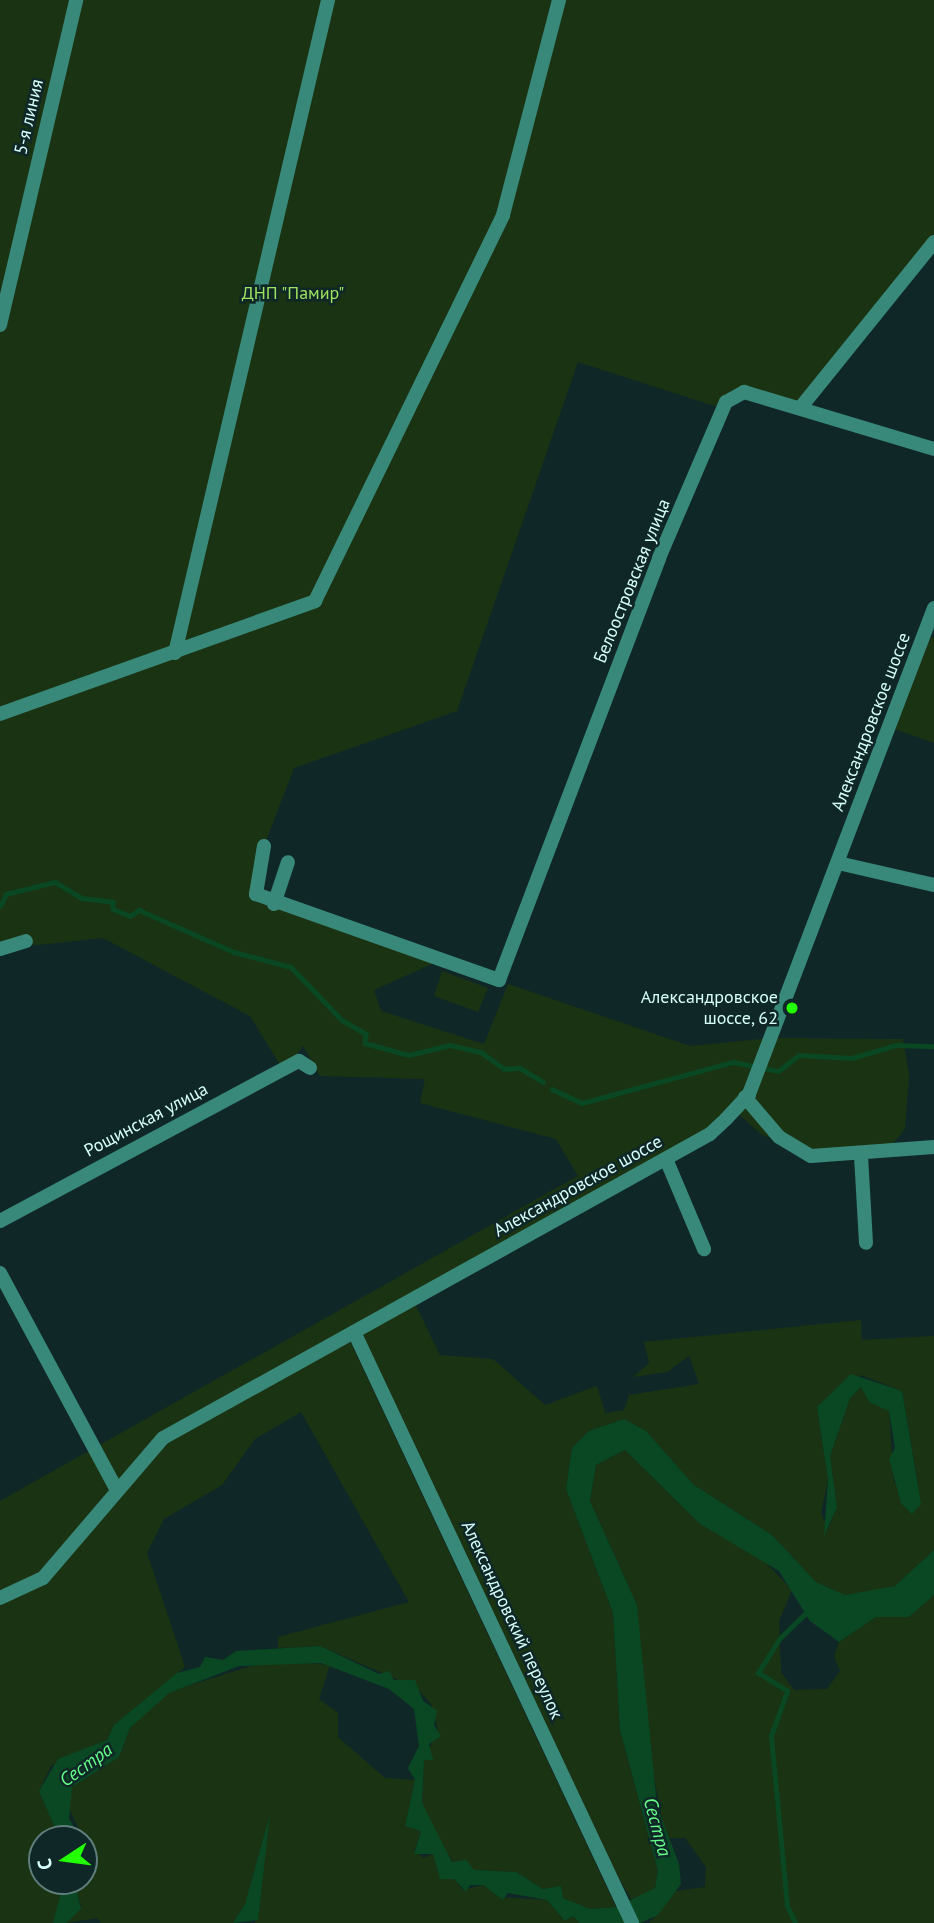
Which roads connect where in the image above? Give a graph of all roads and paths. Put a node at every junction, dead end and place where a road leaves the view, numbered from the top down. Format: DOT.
graph roads {
  1 [pos="76,0"];
  2 [pos="328,0"];
  3 [pos="559,0"];
  4 [pos="934,242"];
  5 [pos="0,324"];
  6 [pos="801,407"];
  7 [pos="934,449"];
  8 [pos="934,608"];
  9 [pos="175,653"];
  10 [pos="0,714"];
  11 [pos="264,846"];
  12 [pos="288,862"];
  13 [pos="838,863"];
  14 [pos="934,886"];
  15 [pos="274,904"];
  16 [pos="26,942"];
  17 [pos="0,949"];
  18 [pos="310,1068"];
  19 [pos="745,1097"];
  20 [pos="934,1147"];
  21 [pos="861,1156"];
  22 [pos="666,1159"];
  23 [pos="0,1220"];
  24 [pos="866,1243"];
  25 [pos="704,1249"];
  26 [pos="0,1273"];
  27 [pos="355,1334"];
  28 [pos="117,1490"];
  29 [pos="0,1598"];
  30 [pos="632,1923"];
  1 -- 5 [label="street, 5-я линия"];
  2 -- 9 [label="street"];
  3 -- 9 [label="street"];
  4 -- 6 [label="street"];
  6 -- 7 [label="street, Белоостровская улица"];
  6 -- 15 [label="street, Белоостровская улица"];
  8 -- 13 [label="street, Александровское шоссе"];
  9 -- 10 [label="street"];
  11 -- 15 [label="street"];
  12 -- 15 [label="street"];
  13 -- 14 [label="street"];
  13 -- 19 [label="street, Александровское шоссе"];
  16 -- 17 [label="street"];
  18 -- 23 [label="street, Рощинская улица"];
  19 -- 21 [label="street"];
  19 -- 22 [label="street, Александровское шоссе"];
  20 -- 21 [label="street"];
  21 -- 24 [label="street"];
  22 -- 25 [label="street"];
  22 -- 27 [label="street, Александровское шоссе"];
  26 -- 28 [label="street"];
  27 -- 28 [label="street, Александровское шоссе"];
  27 -- 30 [label="street, Александровский переулок"];
  28 -- 29 [label="street, Александровское шоссе"];
}
